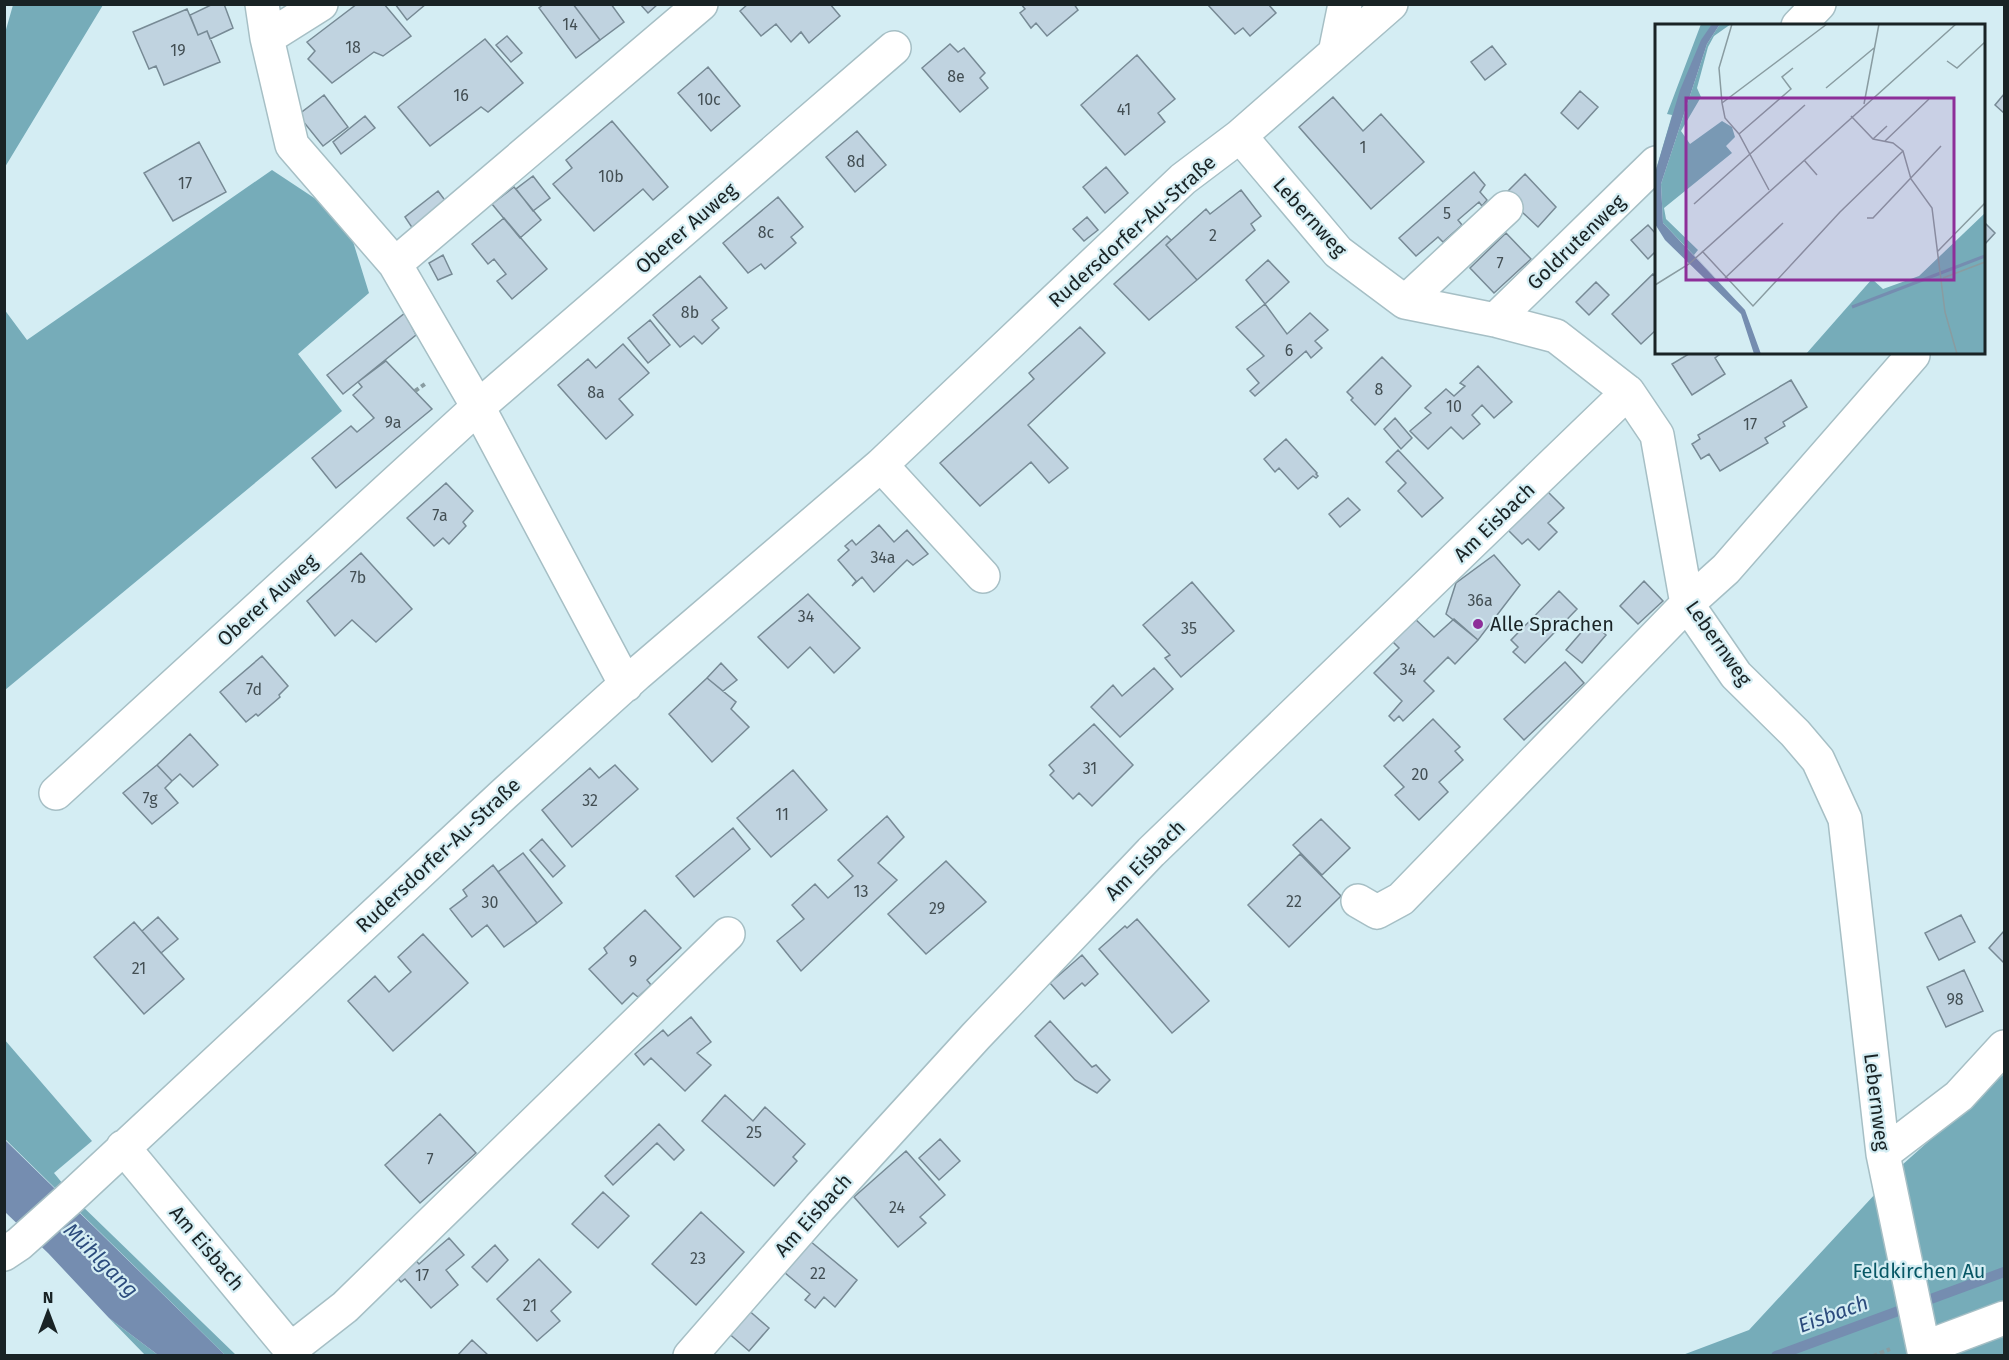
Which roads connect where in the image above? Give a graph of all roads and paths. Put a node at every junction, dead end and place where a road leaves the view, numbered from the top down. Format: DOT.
graph roads {
  1 [pos="262,4"];
  2 [pos="321,4"];
  3 [pos="701,4"];
  4 [pos="1345,4"];
  5 [pos="1391,4"];
  6 [pos="1820,4"];
  7 [pos="1800,24"];
  8 [pos="267,38"];
  9 [pos="894,48"];
  10 [pos="1335,53"];
  11 [pos="1240,136"];
  12 [pos="1655,164"];
  13 [pos="1506,208"];
  14 [pos="395,264"];
  15 [pos="1406,302"];
  16 [pos="1495,320"];
  17 [pos="1913,354"];
  18 [pos="1628,392"];
  19 [pos="478,407"];
  20 [pos="881,465"];
  21 [pos="983,576"];
  22 [pos="1687,604"];
  23 [pos="626,685"];
  24 [pos="56,793"];
  25 [pos="1358,901"];
  26 [pos="728,934"];
  27 [pos="2004,1047"];
  28 [pos="123,1147"];
  29 [pos="1883,1154"];
  30 [pos="12,1249"];
  31 [pos="2004,1318"];
  32 [pos="1924,1352"];
  33 [pos="293,1353"];
  34 [pos="690,1356"];
  1 -- 8 [label="street"];
  2 -- 8 [label="street"];
  3 -- 14 [label="street"];
  4 -- 10 [label="street"];
  5 -- 10 [label="street, Rudersdorfer-Au-Straße"];
  6 -- 7 [label="street"];
  8 -- 14 [label="street"];
  9 -- 19 [label="street, Oberer Auweg"];
  10 -- 11 [label="street, Rudersdorfer-Au-Straße"];
  11 -- 15 [label="street, Lebernweg"];
  11 -- 20 [label="street, Rudersdorfer-Au-Straße"];
  12 -- 16 [label="street, Goldrutenweg"];
  13 -- 15 [label="street"];
  14 -- 19 [label="street"];
  15 -- 16 [label="street, Lebernweg"];
  16 -- 18 [label="street, Lebernweg"];
  17 -- 22 [label="street"];
  18 -- 22 [label="street, Lebernweg"];
  18 -- 34 [label="street, Am Eisbach"];
  19 -- 23 [label="street"];
  19 -- 24 [label="street, Oberer Auweg"];
  20 -- 21 [label="street"];
  20 -- 23 [label="street, Rudersdorfer-Au-Straße"];
  22 -- 25 [label="street"];
  22 -- 29 [label="street, Lebernweg"];
  23 -- 28 [label="street, Rudersdorfer-Au-Straße"];
  26 -- 33 [label="street, Am Eisbach"];
  27 -- 29 [label="street"];
  28 -- 30 [label="street, Rudersdorfer-Au-Straße"];
  28 -- 33 [label="street, Am Eisbach"];
  29 -- 32 [label="street, Lebernweg"];
  31 -- 32 [label="street"];
}
